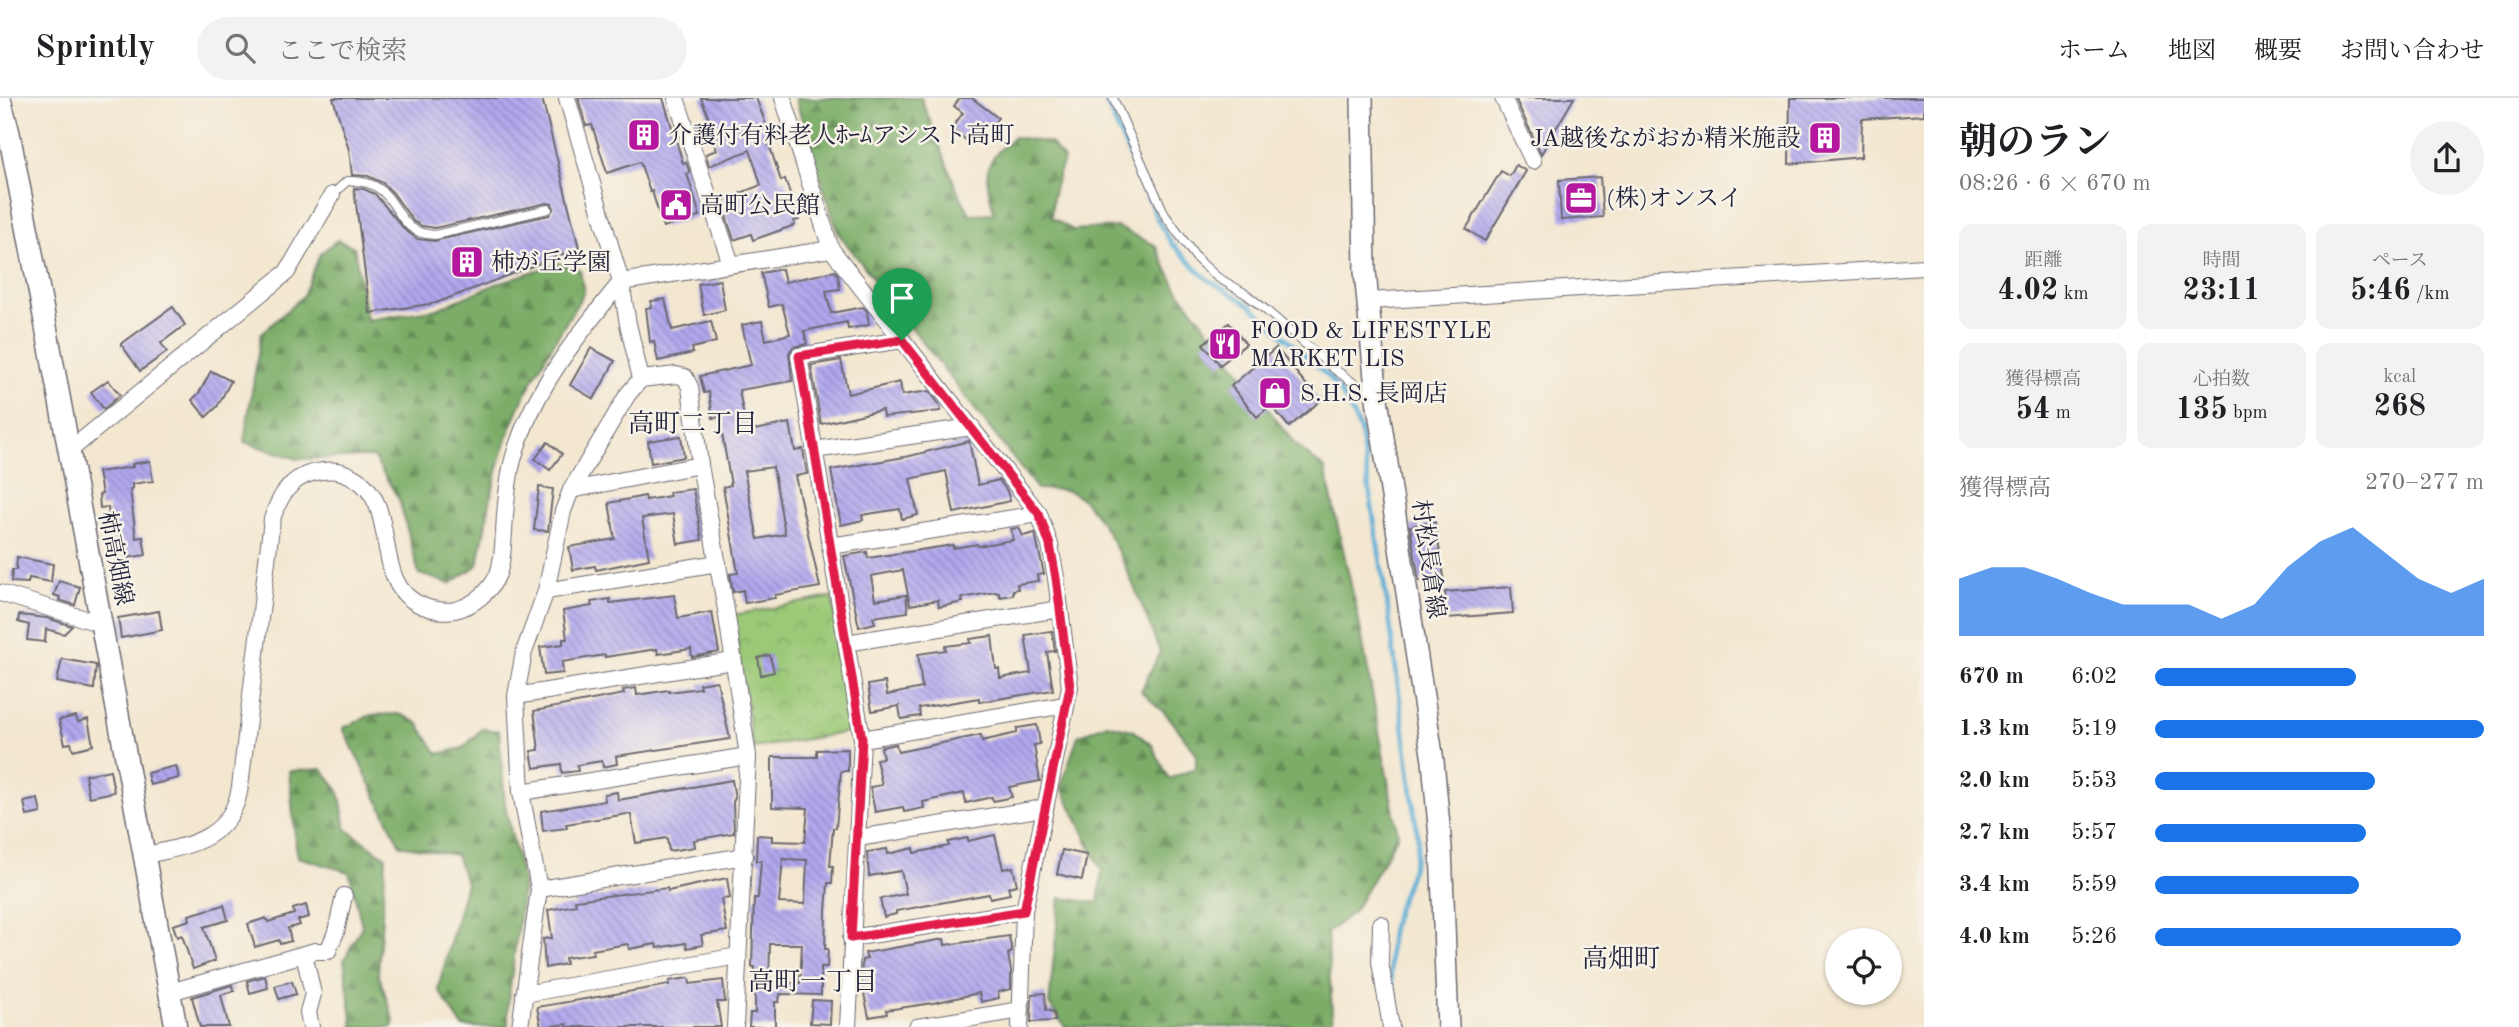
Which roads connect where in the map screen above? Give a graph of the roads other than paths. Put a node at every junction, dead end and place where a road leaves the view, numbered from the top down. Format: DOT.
graph roads {
  1 [pos="567,98"];
  2 [pos="676,98"];
  3 [pos="783,98"];
  4 [pos="1113,98"];
  5 [pos="1362,98"];
  6 [pos="1503,98"];
  7 [pos="0,99"];
  8 [pos="1533,161"];
  9 [pos="332,195"];
  10 [pos="548,209"];
  11 [pos="831,249"];
  12 [pos="731,264"];
  13 [pos="1924,267"];
  14 [pos="621,282"];
  15 [pos="1369,301"];
  16 [pos="902,340"];
  17 [pos="641,379"];
  18 [pos="1377,399"];
  19 [pos="972,427"];
  20 [pos="814,450"];
  21 [pos="69,451"];
  22 [pos="700,466"];
  23 [pos="571,490"];
  24 [pos="1039,514"];
  25 [pos="830,546"];
  26 [pos="718,563"];
  27 [pos="546,591"];
  28 [pos="0,593"];
  29 [pos="1060,609"];
  30 [pos="102,624"];
  31 [pos="846,643"];
  32 [pos="733,661"];
  33 [pos="516,696"];
  34 [pos="1065,705"];
  35 [pos="862,739"];
  36 [pos="748,756"];
  37 [pos="521,792"];
  38 [pos="1044,808"];
  39 [pos="858,838"];
  40 [pos="146,855"];
  41 [pos="745,856"];
  42 [pos="540,889"];
  43 [pos="344,896"];
  44 [pos="1024,911"];
  45 [pos="1381,924"];
  46 [pos="851,938"];
  47 [pos="304,954"];
  48 [pos="738,956"];
  49 [pos="170,992"];
  50 [pos="524,994"];
  51 [pos="1021,1010"];
  52 [pos="176,1027"];
  53 [pos="311,1027"];
  54 [pos="520,1027"];
  55 [pos="735,1027"];
  56 [pos="848,1027"];
  57 [pos="921,1027"];
  58 [pos="1020,1027"];
  59 [pos="1391,1027"];
  60 [pos="1448,1027"];
  1 -- 14 [label="street"];
  2 -- 12 [label="street"];
  3 -- 11 [label="street"];
  4 -- 18 [label="lane"];
  5 -- 15 [label="main road, 村松長倉線"];
  6 -- 8 [label="street"];
  7 -- 21 [label="main road, 柿高畑線"];
  9 -- 10 [label="lane"];
  9 -- 21 [label="street"];
  11 -- 12 [label="street"];
  11 -- 16 [label="street"];
  12 -- 14 [label="street"];
  13 -- 15 [label="street"];
  14 -- 17 [label="street"];
  14 -- 40 [label="street"];
  15 -- 18 [label="main road, 村松長倉線"];
  16 -- 19 [label="street"];
  16 -- 20 [label="street"];
  17 -- 22 [label="street"];
  17 -- 23 [label="street"];
  18 -- 60 [label="main road, 村松長倉線"];
  19 -- 20 [label="street"];
  19 -- 24 [label="street"];
  20 -- 25 [label="street"];
  21 -- 30 [label="main road, 柿高畑線"];
  22 -- 23 [label="street"];
  22 -- 26 [label="street"];
  23 -- 27 [label="street"];
  24 -- 25 [label="street"];
  24 -- 29 [label="street"];
  25 -- 31 [label="street"];
  26 -- 27 [label="street"];
  26 -- 32 [label="street"];
  27 -- 33 [label="street"];
  28 -- 30 [label="street"];
  29 -- 31 [label="street"];
  29 -- 34 [label="street"];
  30 -- 40 [label="main road, 柿高畑線"];
  31 -- 35 [label="street"];
  32 -- 33 [label="street"];
  32 -- 36 [label="street"];
  33 -- 37 [label="street"];
  34 -- 35 [label="street"];
  34 -- 38 [label="street"];
  35 -- 39 [label="street"];
  36 -- 37 [label="street"];
  36 -- 41 [label="street"];
  37 -- 42 [label="street"];
  38 -- 39 [label="street"];
  38 -- 44 [label="street"];
  39 -- 46 [label="street"];
  40 -- 49 [label="main road, 柿高畑線"];
  41 -- 42 [label="street"];
  41 -- 48 [label="street"];
  42 -- 50 [label="street"];
  43 -- 47 [label="street"];
  44 -- 46 [label="street"];
  44 -- 51 [label="street"];
  45 -- 59 [label="street"];
  46 -- 56 [label="street"];
  47 -- 49 [label="street"];
  47 -- 53 [label="street"];
  48 -- 50 [label="street"];
  48 -- 55 [label="street"];
  49 -- 52 [label="main road, 柿高畑線"];
  50 -- 54 [label="street"];
  51 -- 57 [label="street"];
  51 -- 58 [label="street"];
}
